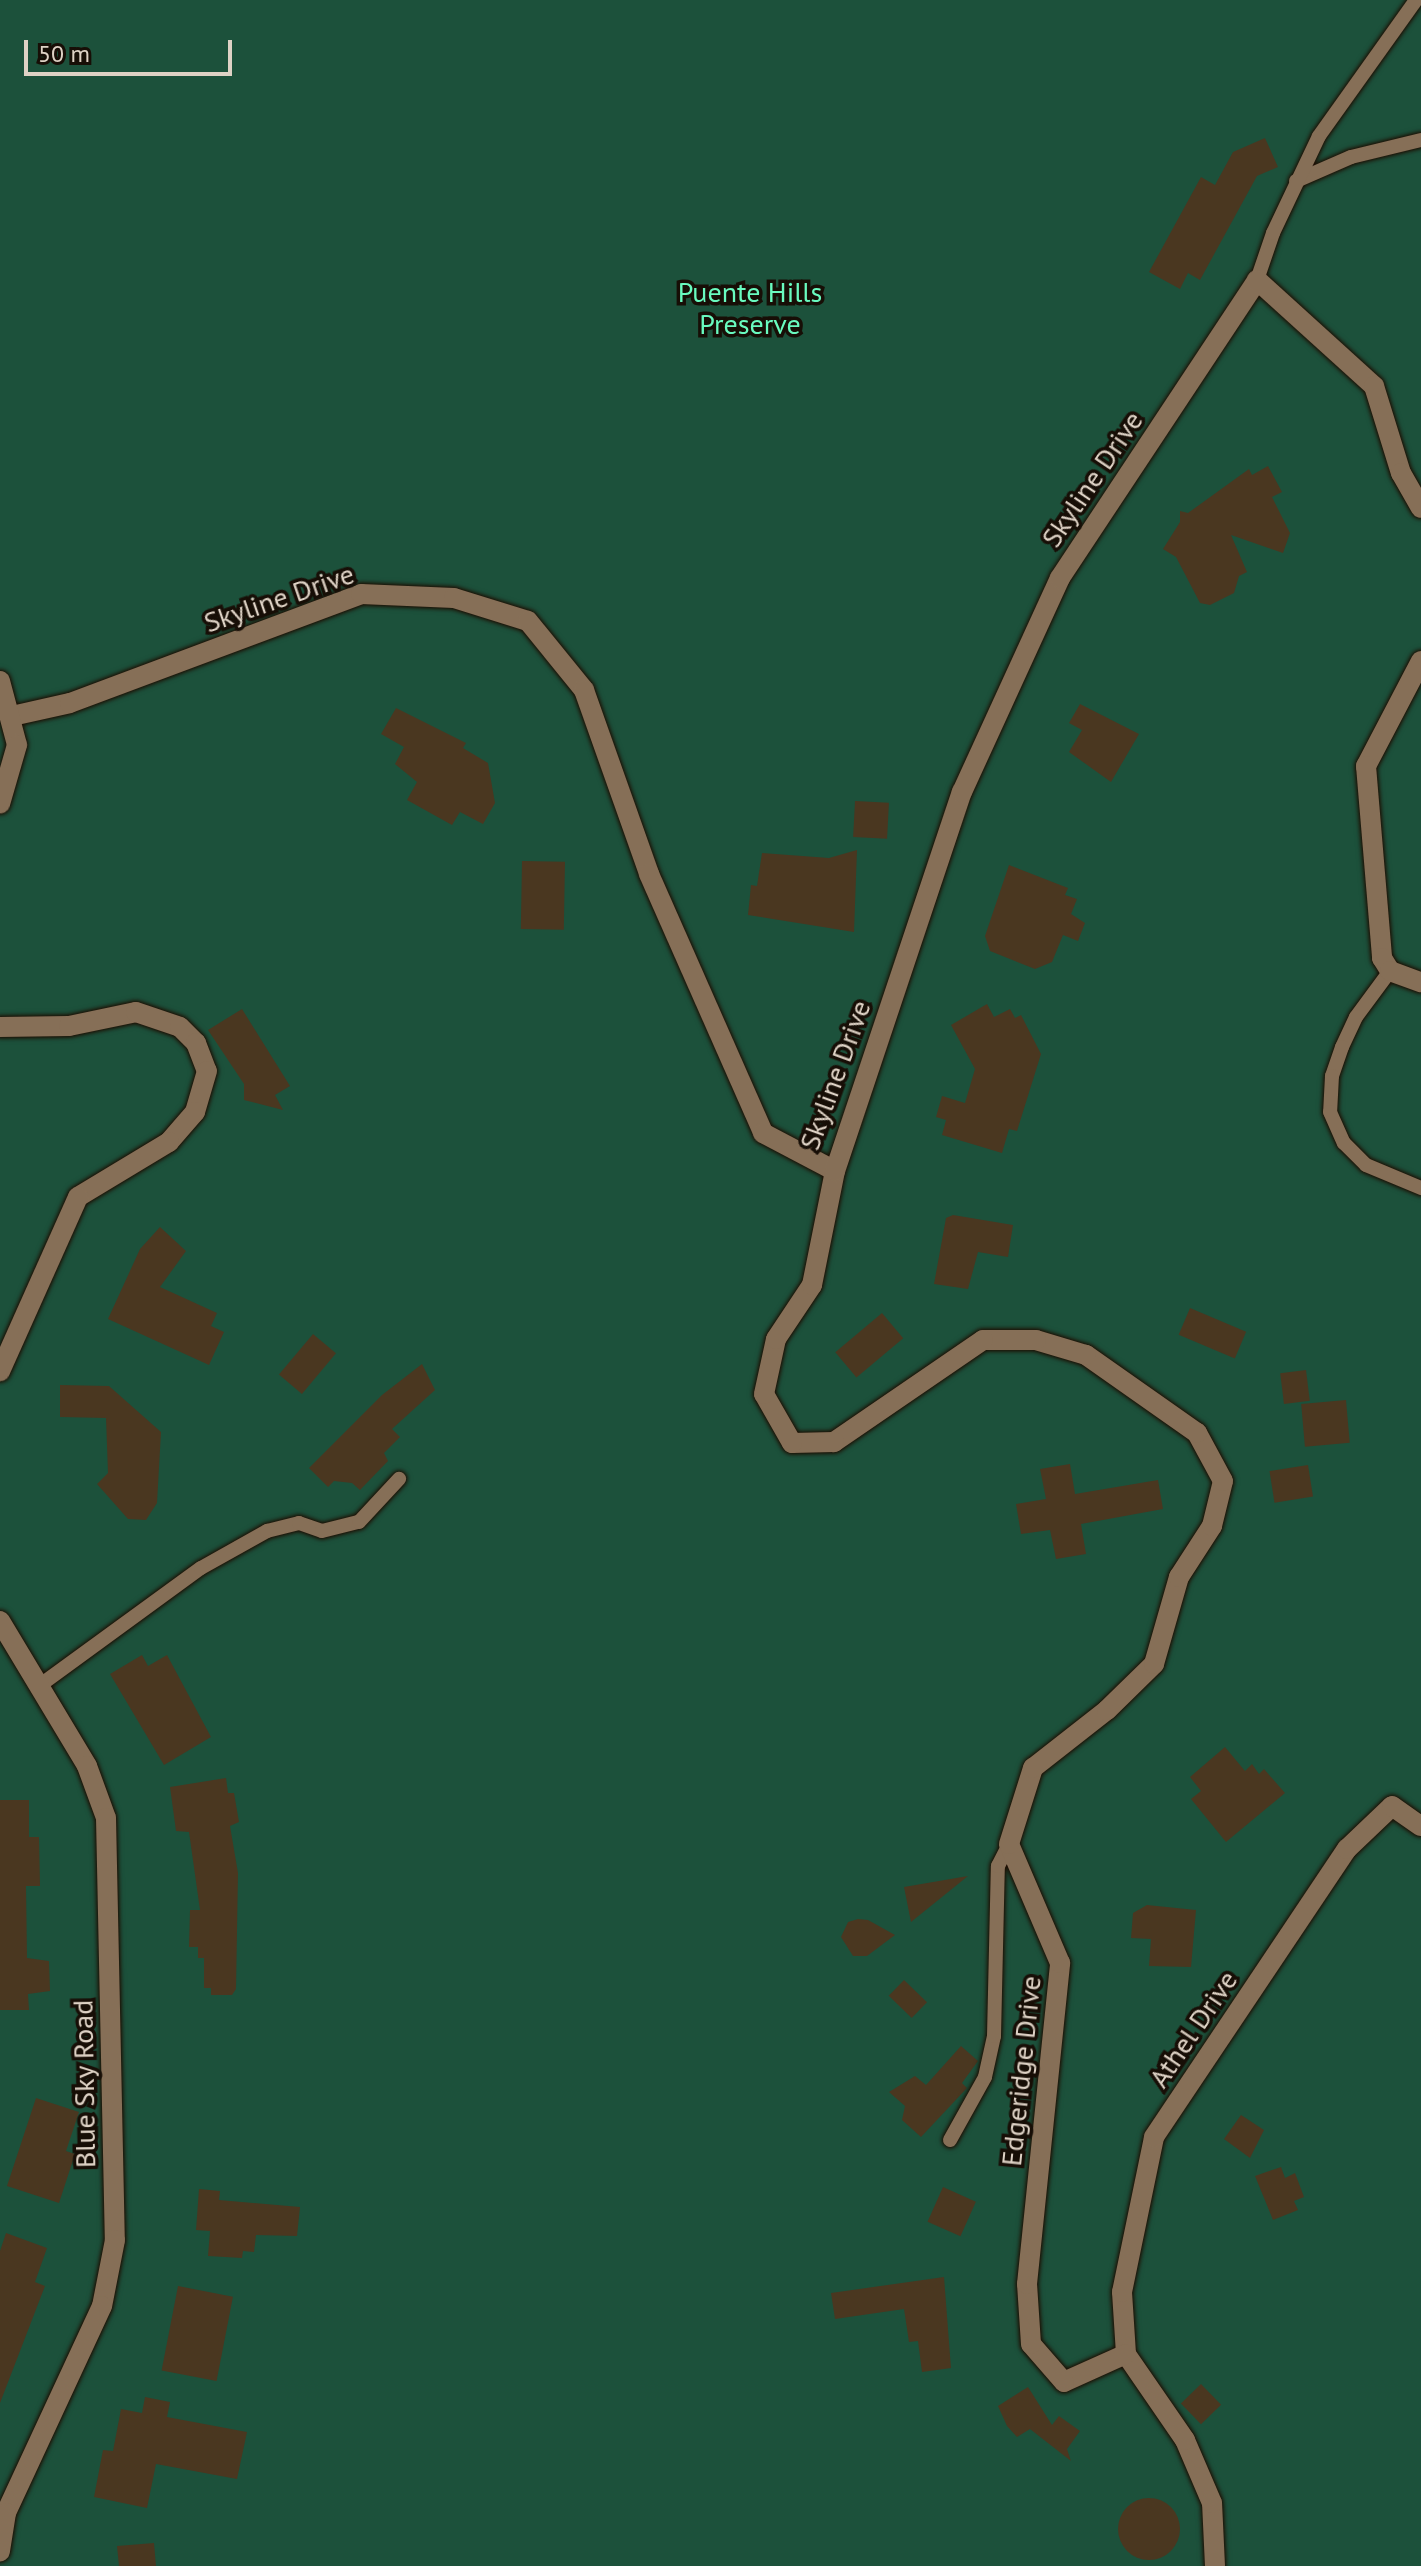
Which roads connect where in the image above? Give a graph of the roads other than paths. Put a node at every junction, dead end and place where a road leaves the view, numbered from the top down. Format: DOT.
graph roads {
  1 [pos="1416,0"];
  2 [pos="1421,140"];
  3 [pos="1296,181"];
  4 [pos="1257,280"];
  5 [pos="1421,508"];
  6 [pos="1421,661"];
  7 [pos="0,681"];
  8 [pos="12,716"];
  9 [pos="0,804"];
  10 [pos="1390,971"];
  11 [pos="1421,982"];
  12 [pos="0,1027"];
  13 [pos="835,1171"];
  14 [pos="1421,1188"];
  15 [pos="0,1371"];
  16 [pos="399,1479"];
  17 [pos="0,1621"];
  18 [pos="39,1686"];
  19 [pos="1421,1826"];
  20 [pos="1009,1844"];
  21 [pos="950,2140"];
  22 [pos="1126,2354"];
  23 [pos="0,2552"];
  24 [pos="1215,2566"];
  1 -- 3 [label="lane, Skyline Drive"];
  2 -- 3 [label="lane"];
  3 -- 4 [label="lane, Skyline Drive"];
  4 -- 5 [label="street"];
  4 -- 13 [label="street, Skyline Drive"];
  6 -- 10 [label="street"];
  7 -- 8 [label="street"];
  8 -- 9 [label="street"];
  8 -- 13 [label="street, Skyline Drive"];
  10 -- 11 [label="street"];
  10 -- 14 [label="lane"];
  12 -- 15 [label="street"];
  13 -- 20 [label="street"];
  16 -- 18 [label="lane"];
  17 -- 18 [label="street, Blue Sky Road"];
  18 -- 23 [label="street, Blue Sky Road"];
  19 -- 22 [label="street, Athel Drive"];
  20 -- 21 [label="lane"];
  20 -- 22 [label="street, Edgeridge Drive"];
  22 -- 24 [label="street"];
}
